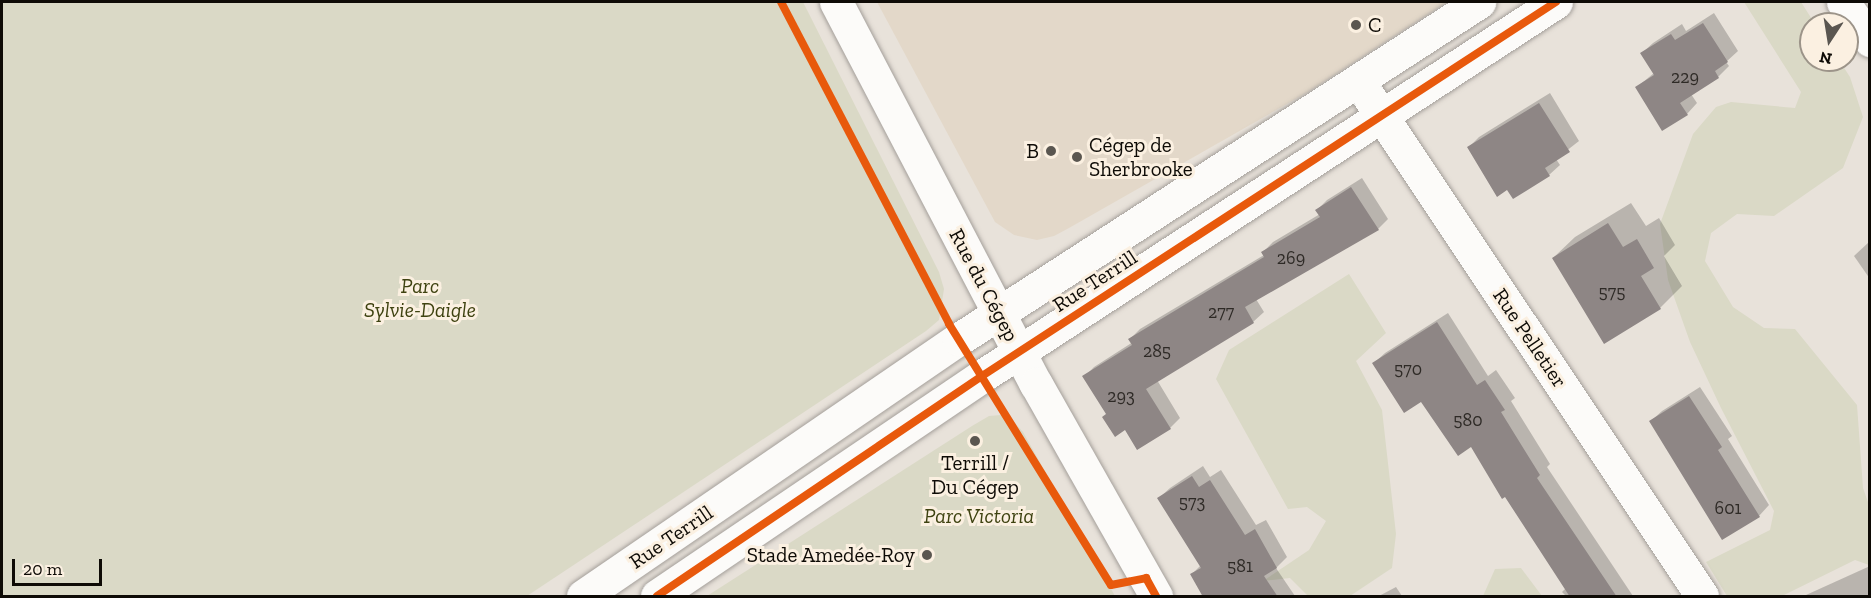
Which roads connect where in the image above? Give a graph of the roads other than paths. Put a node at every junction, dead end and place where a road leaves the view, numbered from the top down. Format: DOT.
graph roads {
  1 [pos="836,2"];
  2 [pos="1479,2"];
  3 [pos="1556,2"];
  4 [pos="1843,2"];
  5 [pos="1869,40"];
  6 [pos="1357,81"];
  7 [pos="1382,115"];
  8 [pos="999,313"];
  9 [pos="1019,352"];
  10 [pos="583,597"];
  11 [pos="657,597"];
  12 [pos="1155,597"];
  13 [pos="1702,597"];
  1 -- 8 [label="street, Rue du Cégep"];
  2 -- 6 [label="street, Rue Terrill"];
  3 -- 7 [label="street, Rue Terrill"];
  4 -- 5 [label="street"];
  6 -- 7 [label="street, Rue Pelletier"];
  6 -- 8 [label="street, Rue Terrill"];
  7 -- 9 [label="street, Rue Terrill"];
  7 -- 13 [label="street, Rue Pelletier"];
  8 -- 9 [label="street, Rue du Cégep"];
  8 -- 10 [label="street, Rue Terrill"];
  9 -- 11 [label="street, Rue Terrill"];
  9 -- 12 [label="street, Rue du Cégep"];
}
